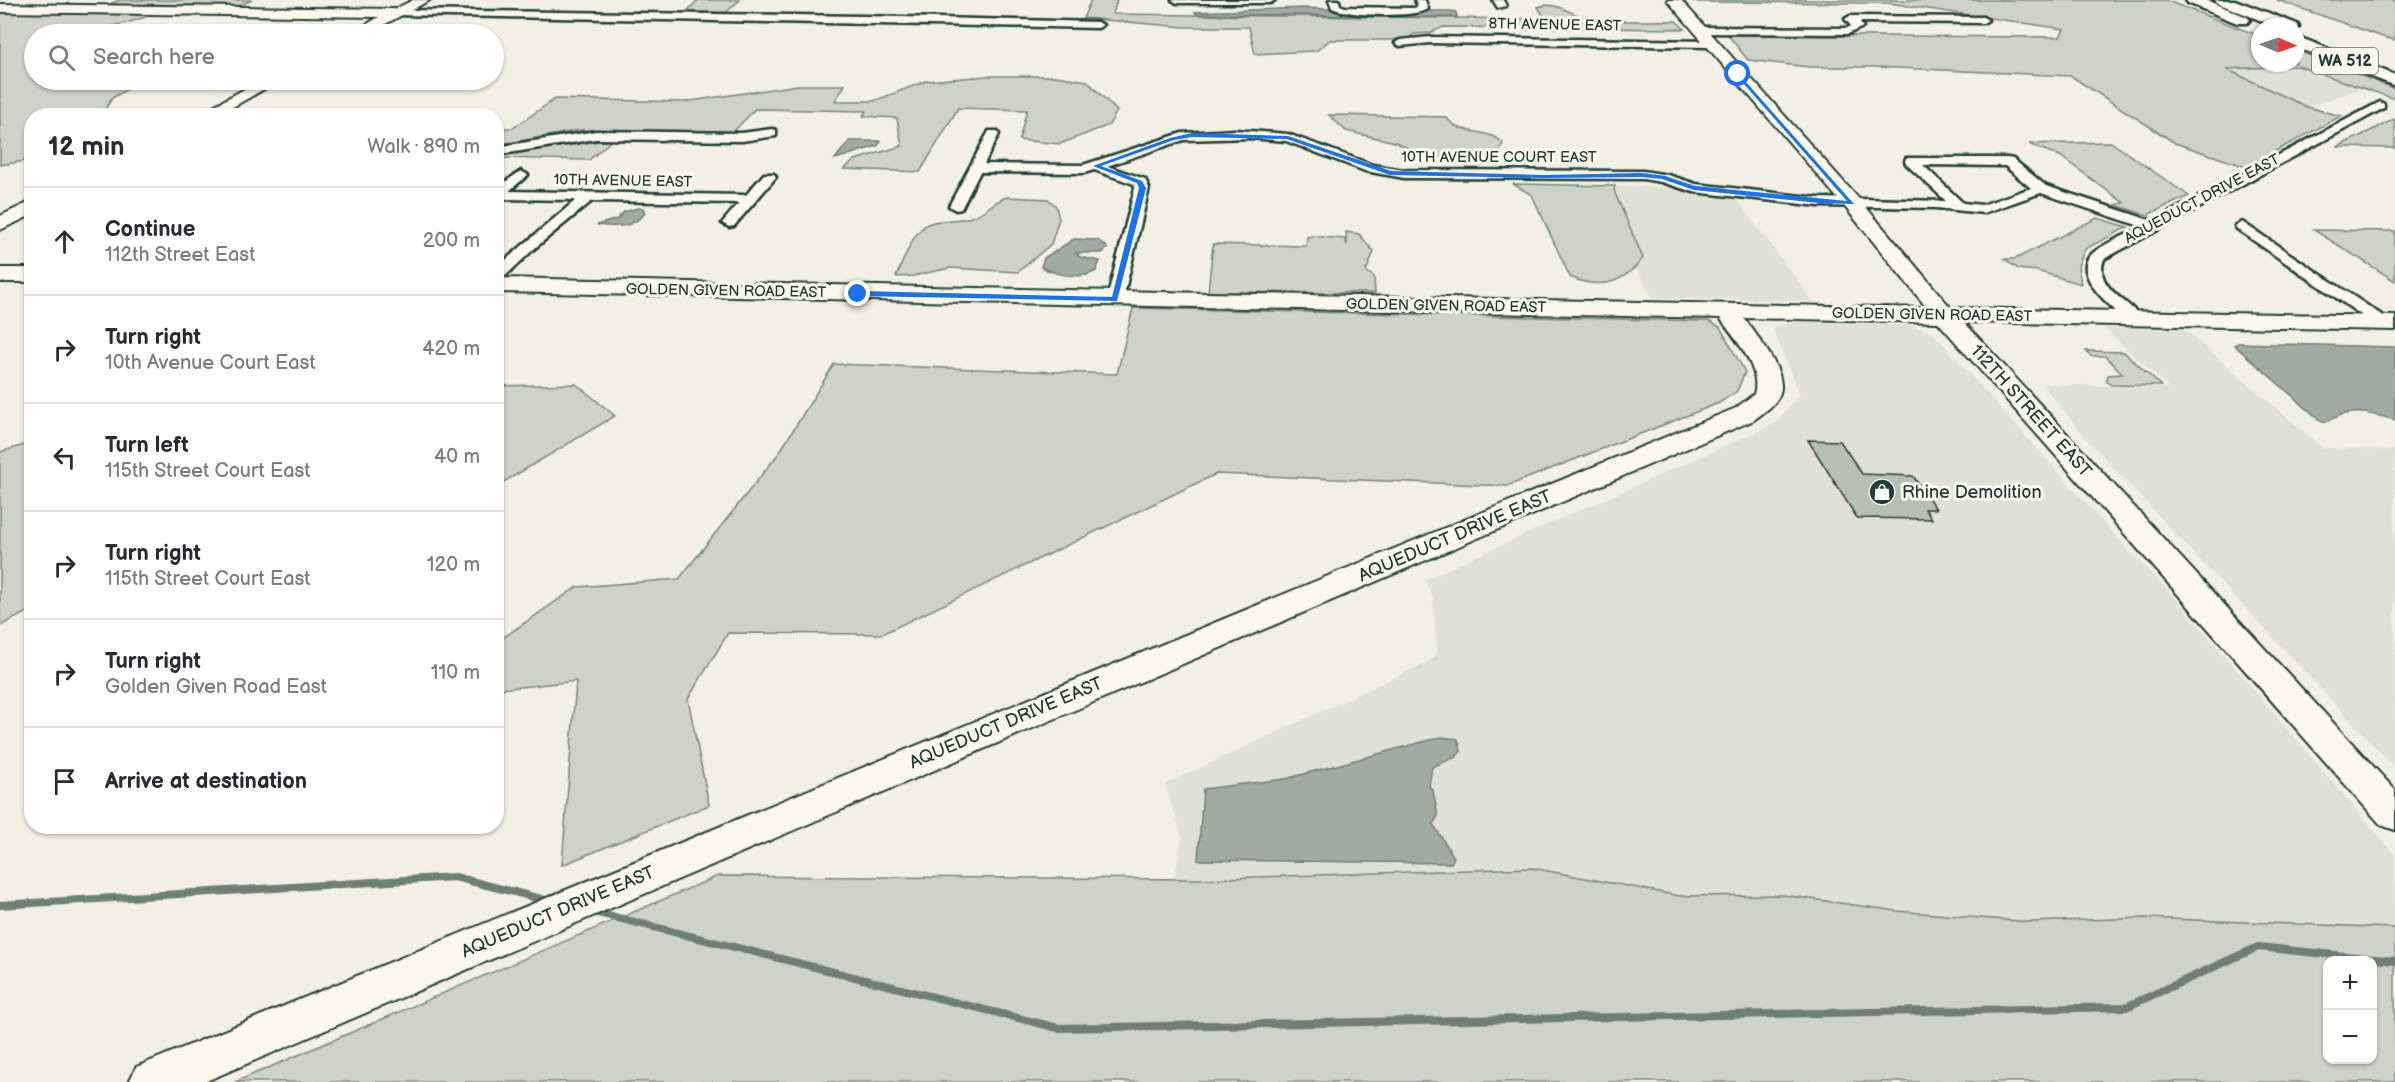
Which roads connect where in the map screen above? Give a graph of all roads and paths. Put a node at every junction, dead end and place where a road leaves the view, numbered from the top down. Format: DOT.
graph roads {
  1 [pos="423,0"];
  2 [pos="1176,0"];
  3 [pos="1227,0"];
  4 [pos="1270,0"];
  5 [pos="1334,0"];
  6 [pos="1674,0"];
  7 [pos="2193,0"];
  8 [pos="2222,0"];
  9 [pos="1422,4"];
  10 [pos="0,8"];
  11 [pos="397,14"];
  12 [pos="2268,18"];
  13 [pos="1983,20"];
  14 [pos="2251,23"];
  15 [pos="377,24"];
  16 [pos="1098,25"];
  17 [pos="1699,30"];
  18 [pos="2305,33"];
  19 [pos="1400,43"];
  20 [pos="1711,44"];
  21 [pos="2305,45"];
  22 [pos="2395,68"];
  23 [pos="2395,81"];
  24 [pos="253,90"];
  25 [pos="2380,106"];
  26 [pos="218,108"];
  27 [pos="772,133"];
  28 [pos="993,134"];
  29 [pos="504,150"];
  30 [pos="1096,166"];
  31 [pos="976,168"];
  32 [pos="521,175"];
  33 [pos="769,177"];
  34 [pos="504,189"];
  35 [pos="2041,189"];
  36 [pos="504,195"];
  37 [pos="588,197"];
  38 [pos="749,199"];
  39 [pos="1852,203"];
  40 [pos="1959,205"];
  41 [pos="956,206"];
  42 [pos="24,211"];
  43 [pos="729,223"];
  44 [pos="0,224"];
  45 [pos="2152,225"];
  46 [pos="2242,226"];
  47 [pos="504,269"];
  48 [pos="0,275"];
  49 [pos="24,275"];
  50 [pos="504,285"];
  51 [pos="1115,299"];
  52 [pos="1727,311"];
  53 [pos="1945,315"];
  54 [pos="2135,319"];
  55 [pos="2389,323"];
  56 [pos="2395,815"];
  57 [pos="152,1082"];
  1 -- 11 [label="street"];
  2 -- 3 [label="street"];
  3 -- 4 [label="street"];
  5 -- 9 [label="street"];
  6 -- 17 [label="street, 112TH STREET EAST"];
  7 -- 14 [label="highway"];
  8 -- 12 [label="highway"];
  10 -- 11 [label="street"];
  11 -- 15 [label="street"];
  11 -- 16 [label="street"];
  13 -- 17 [label="street"];
  17 -- 20 [label="street, 112TH STREET EAST"];
  18 -- 22 [label="highway, WA 512"];
  19 -- 20 [label="street, 8TH AVENUE EAST"];
  20 -- 39 [label="street, 112TH STREET EAST"];
  21 -- 23 [label="highway, WA 512"];
  24 -- 26 [label="street"];
  25 -- 45 [label="street, AQUEDUCT DRIVE EAST"];
  27 -- 29 [label="street"];
  28 -- 31 [label="street"];
  30 -- 31 [label="street, 10TH AVENUE COURT EAST"];
  30 -- 39 [label="street, 10TH AVENUE COURT EAST"];
  30 -- 51 [label="street"];
  31 -- 41 [label="street"];
  32 -- 34 [label="street"];
  33 -- 38 [label="street"];
  35 -- 40 [label="street, 10TH AVENUE COURT EAST"];
  35 -- 40 [label="street"];
  35 -- 45 [label="street"];
  36 -- 37 [label="street, 10TH AVENUE EAST"];
  37 -- 38 [label="street, 10TH AVENUE EAST"];
  37 -- 47 [label="street"];
  38 -- 43 [label="street"];
  39 -- 40 [label="street, 10TH AVENUE COURT EAST"];
  39 -- 53 [label="street, 112TH STREET EAST"];
  42 -- 44 [label="street"];
  45 -- 54 [label="street, AQUEDUCT DRIVE EAST"];
  46 -- 55 [label="street"];
  48 -- 49 [label="street"];
  50 -- 51 [label="street, GOLDEN GIVEN ROAD EAST"];
  51 -- 52 [label="street, GOLDEN GIVEN ROAD EAST"];
  52 -- 53 [label="street, GOLDEN GIVEN ROAD EAST"];
  52 -- 57 [label="street, AQUEDUCT DRIVE EAST"];
  53 -- 54 [label="street, GOLDEN GIVEN ROAD EAST"];
  53 -- 56 [label="street, 112TH STREET EAST"];
  54 -- 55 [label="street, GOLDEN GIVEN ROAD EAST"];
}
